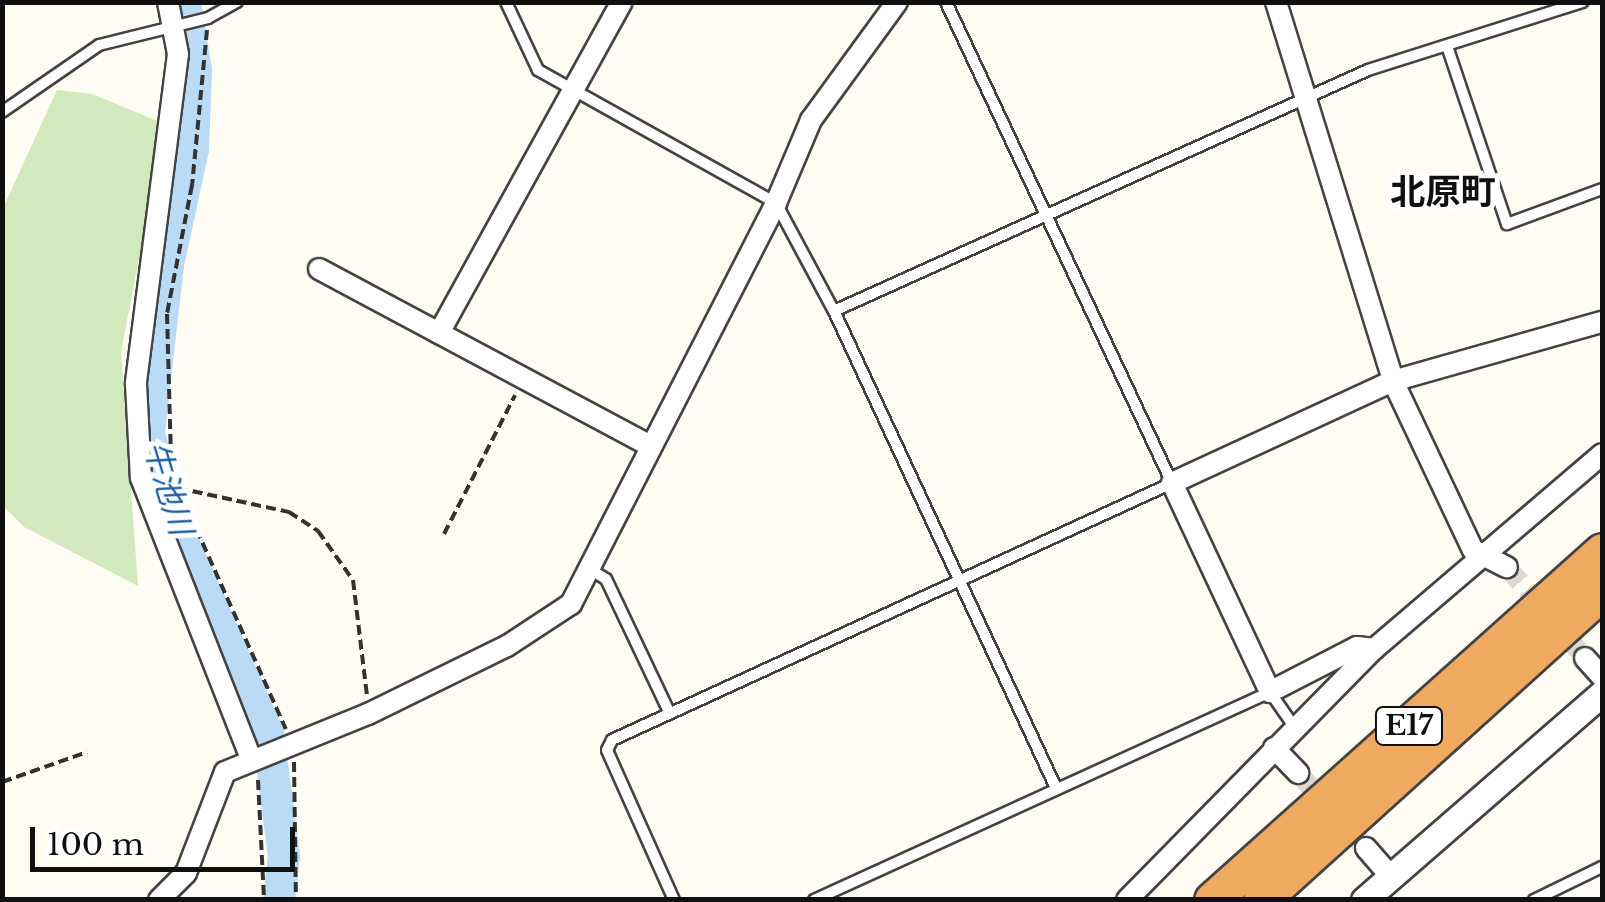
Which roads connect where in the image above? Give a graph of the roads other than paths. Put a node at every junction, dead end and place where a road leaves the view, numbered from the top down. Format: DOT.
graph roads {
  1 [pos="237,2"];
  2 [pos="506,2"];
  3 [pos="622,2"];
  4 [pos="898,2"];
  5 [pos="946,2"];
  6 [pos="1276,2"];
  7 [pos="1583,2"];
  8 [pos="169,13"];
  9 [pos="1447,46"];
  10 [pos="571,92"];
  11 [pos="1309,96"];
  12 [pos="2,112"];
  13 [pos="1602,189"];
  14 [pos="776,203"];
  15 [pos="1048,217"];
  16 [pos="320,269"];
  17 [pos="834,311"];
  18 [pos="1602,322"];
  19 [pos="439,333"];
  20 [pos="1393,381"];
  21 [pos="649,445"];
  22 [pos="1602,454"];
  23 [pos="1172,484"];
  24 [pos="1602,551"];
  25 [pos="1485,552"];
  26 [pos="1507,567"];
  27 [pos="593,571"];
  28 [pos="960,583"];
  29 [pos="1602,592"];
  30 [pos="1374,649"];
  31 [pos="1585,658"];
  32 [pos="1602,677"];
  33 [pos="1270,692"];
  34 [pos="1602,693"];
  35 [pos="670,714"];
  36 [pos="1295,728"];
  37 [pos="1274,748"];
  38 [pos="255,755"];
  39 [pos="1298,773"];
  40 [pos="1056,788"];
  41 [pos="1366,848"];
  42 [pos="1602,868"];
  43 [pos="1391,877"];
  44 [pos="1368,898"];
  45 [pos="159,900"];
  46 [pos="674,900"];
  47 [pos="814,900"];
  48 [pos="1127,900"];
  49 [pos="1212,900"];
  50 [pos="1261,900"];
  51 [pos="1534,900"];
  1 -- 8 [label="lane"];
  2 -- 10 [label="lane"];
  3 -- 10 [label="street"];
  4 -- 14 [label="street"];
  5 -- 15 [label="lane"];
  6 -- 11 [label="street"];
  7 -- 9 [label="lane"];
  8 -- 12 [label="lane"];
  8 -- 38 [label="street"];
  9 -- 11 [label="lane"];
  9 -- 13 [label="lane"];
  10 -- 14 [label="lane"];
  10 -- 19 [label="street"];
  11 -- 15 [label="lane"];
  11 -- 20 [label="street"];
  14 -- 17 [label="lane"];
  14 -- 21 [label="street"];
  15 -- 17 [label="lane"];
  15 -- 23 [label="lane"];
  16 -- 19 [label="street"];
  17 -- 28 [label="lane"];
  18 -- 20 [label="street"];
  19 -- 21 [label="street"];
  20 -- 23 [label="street"];
  20 -- 25 [label="street"];
  21 -- 27 [label="street"];
  22 -- 25 [label="street"];
  23 -- 28 [label="lane"];
  23 -- 33 [label="street"];
  24 -- 49 [label="highway, E17"];
  25 -- 26 [label="street"];
  25 -- 30 [label="street"];
  27 -- 35 [label="lane"];
  27 -- 38 [label="street"];
  28 -- 35 [label="lane"];
  28 -- 40 [label="lane"];
  29 -- 50 [label="highway, E17"];
  30 -- 33 [label="street"];
  30 -- 36 [label="street"];
  31 -- 32 [label="street"];
  33 -- 36 [label="lane"];
  33 -- 40 [label="lane"];
  34 -- 43 [label="street"];
  35 -- 46 [label="lane"];
  36 -- 37 [label="street"];
  37 -- 39 [label="street"];
  37 -- 48 [label="street"];
  38 -- 45 [label="street"];
  40 -- 47 [label="lane"];
  41 -- 43 [label="street"];
  42 -- 51 [label="lane"];
  43 -- 44 [label="street"];
}
